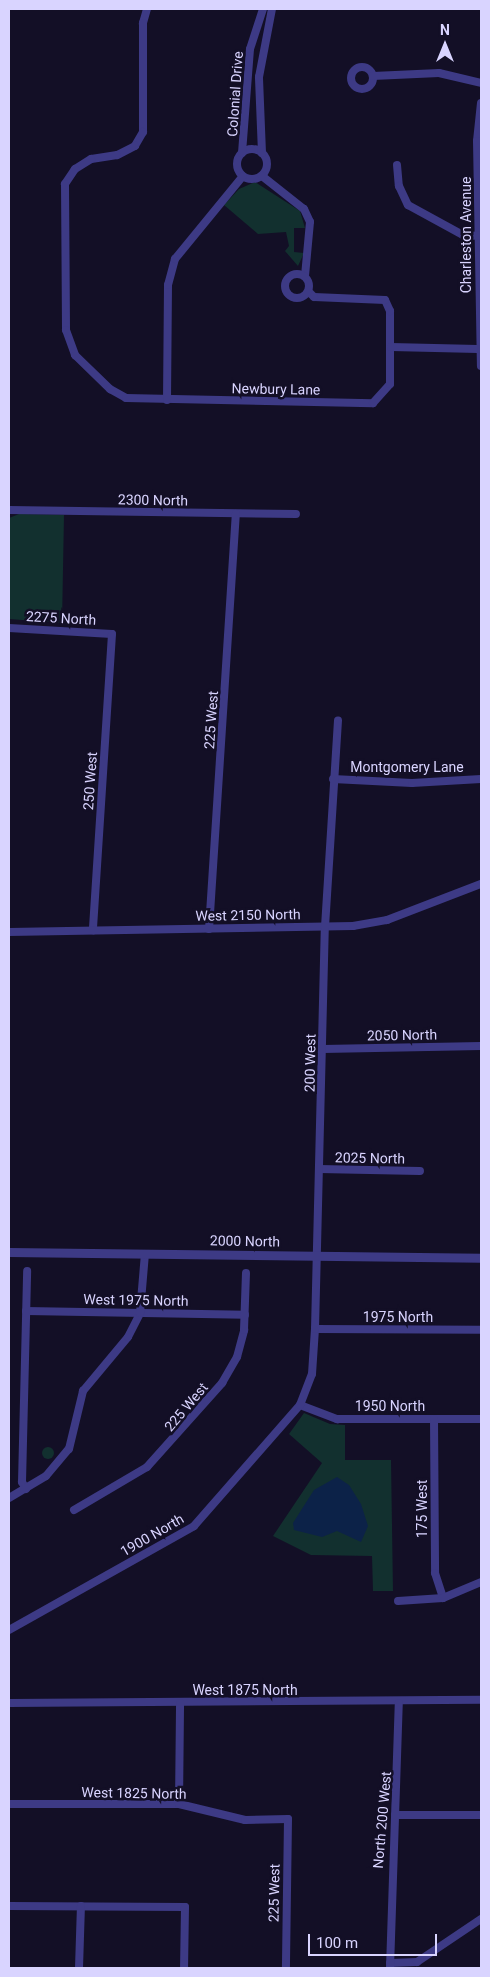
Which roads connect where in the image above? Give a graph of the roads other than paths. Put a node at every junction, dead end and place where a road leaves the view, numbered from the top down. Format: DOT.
graph roads {
  1 [pos="147,9"];
  2 [pos="263,9"];
  3 [pos="272,9"];
  4 [pos="373,76"];
  5 [pos="481,83"];
  6 [pos="481,103"];
  7 [pos="480,115"];
  8 [pos="242,153"];
  9 [pos="262,153"];
  10 [pos="397,165"];
  11 [pos="243,176"];
  12 [pos="262,176"];
  13 [pos="481,236"];
  14 [pos="305,276"];
  15 [pos="308,291"];
  16 [pos="391,347"];
  17 [pos="478,349"];
  18 [pos="481,366"];
  19 [pos="167,400"];
  20 [pos="9,510"];
  21 [pos="236,514"];
  22 [pos="296,514"];
  23 [pos="9,628"];
  24 [pos="112,634"];
  25 [pos="338,720"];
  26 [pos="333,779"];
  27 [pos="481,779"];
  28 [pos="481,884"];
  29 [pos="325,927"];
  30 [pos="209,929"];
  31 [pos="93,930"];
  32 [pos="9,932"];
  33 [pos="481,1046"];
  34 [pos="323,1049"];
  35 [pos="320,1169"];
  36 [pos="420,1171"];
  37 [pos="9,1252"];
  38 [pos="145,1254"];
  39 [pos="317,1256"];
  40 [pos="481,1258"];
  41 [pos="27,1271"];
  42 [pos="246,1273"];
  43 [pos="26,1310"];
  44 [pos="140,1313"];
  45 [pos="245,1316"];
  46 [pos="315,1329"];
  47 [pos="481,1330"];
  48 [pos="300,1405"];
  49 [pos="434,1419"];
  50 [pos="481,1419"];
  51 [pos="26,1488"];
  52 [pos="9,1498"];
  53 [pos="74,1510"];
  54 [pos="481,1582"];
  55 [pos="443,1598"];
  56 [pos="398,1601"];
  57 [pos="9,1630"];
  58 [pos="481,1700"];
  59 [pos="9,1703"];
  60 [pos="180,1703"];
  61 [pos="399,1703"];
  62 [pos="9,1804"];
  63 [pos="179,1804"];
  64 [pos="395,1815"];
  65 [pos="481,1815"];
  66 [pos="288,1819"];
  67 [pos="9,1906"];
  68 [pos="81,1906"];
  69 [pos="481,1920"];
  70 [pos="390,1966"];
  71 [pos="80,1968"];
  72 [pos="184,1968"];
  73 [pos="286,1968"];
  1 -- 19 [label="street, Newbury Lane"];
  2 -- 8 [label="street, Colonial Drive"];
  3 -- 9 [label="street, Colonial Drive"];
  4 -- 5 [label="street"];
  6 -- 7 [label="street, Charleston Avenue"];
  7 -- 13 [label="street, Charleston Avenue"];
  8 -- 9 [label="street"];
  8 -- 11 [label="street"];
  9 -- 12 [label="street"];
  10 -- 13 [label="street"];
  11 -- 12 [label="street"];
  11 -- 19 [label="street"];
  12 -- 14 [label="street"];
  13 -- 17 [label="street, Charleston Avenue"];
  14 -- 15 [label="street"];
  14 -- 15 [label="street"];
  15 -- 16 [label="street"];
  16 -- 17 [label="street"];
  16 -- 19 [label="street, Newbury Lane"];
  17 -- 18 [label="street, Charleston Avenue"];
  20 -- 21 [label="street, 2300 North"];
  21 -- 22 [label="street, 2300 North"];
  21 -- 30 [label="street, 225 West"];
  23 -- 24 [label="street, 2275 North"];
  24 -- 31 [label="street, 250 West"];
  25 -- 26 [label="street, 200 West"];
  26 -- 27 [label="street, Montgomery Lane"];
  26 -- 29 [label="street, 200 West"];
  28 -- 29 [label="street, West 2150 North"];
  29 -- 30 [label="street, West 2150 North"];
  29 -- 34 [label="street, 200 West"];
  30 -- 31 [label="street, West 2150 North"];
  31 -- 32 [label="street, West 2150 North"];
  33 -- 34 [label="street, 2050 North"];
  34 -- 35 [label="street, 200 West"];
  35 -- 36 [label="street, 2025 North"];
  35 -- 39 [label="street, 200 West"];
  37 -- 38 [label="street, 2000 North"];
  38 -- 39 [label="street, 2000 North"];
  38 -- 44 [label="street"];
  39 -- 40 [label="street, 2000 North"];
  39 -- 46 [label="street, 200 West"];
  41 -- 43 [label="street"];
  42 -- 45 [label="street, 225 West"];
  43 -- 44 [label="street, West 1975 North"];
  43 -- 51 [label="street"];
  44 -- 45 [label="street, West 1975 North"];
  44 -- 51 [label="street"];
  45 -- 53 [label="street, 225 West"];
  46 -- 47 [label="street, 1975 North"];
  46 -- 48 [label="street, 200 West"];
  48 -- 49 [label="street, 1950 North"];
  48 -- 57 [label="street, 1900 North"];
  49 -- 50 [label="street, 1950 North"];
  49 -- 55 [label="street, 175 West"];
  51 -- 52 [label="street"];
  54 -- 55 [label="street"];
  55 -- 56 [label="street"];
  58 -- 61 [label="street, West 1875 North"];
  59 -- 60 [label="street, West 1875 North"];
  60 -- 61 [label="street, West 1875 North"];
  60 -- 63 [label="street"];
  61 -- 64 [label="street, North 200 West"];
  62 -- 63 [label="street, West 1825 North"];
  63 -- 66 [label="street, West 1825 North"];
  64 -- 65 [label="street"];
  64 -- 70 [label="street, North 200 West"];
  66 -- 73 [label="street, 225 West"];
  67 -- 68 [label="street"];
  68 -- 71 [label="street"];
  68 -- 72 [label="street"];
  69 -- 70 [label="street"];
}
